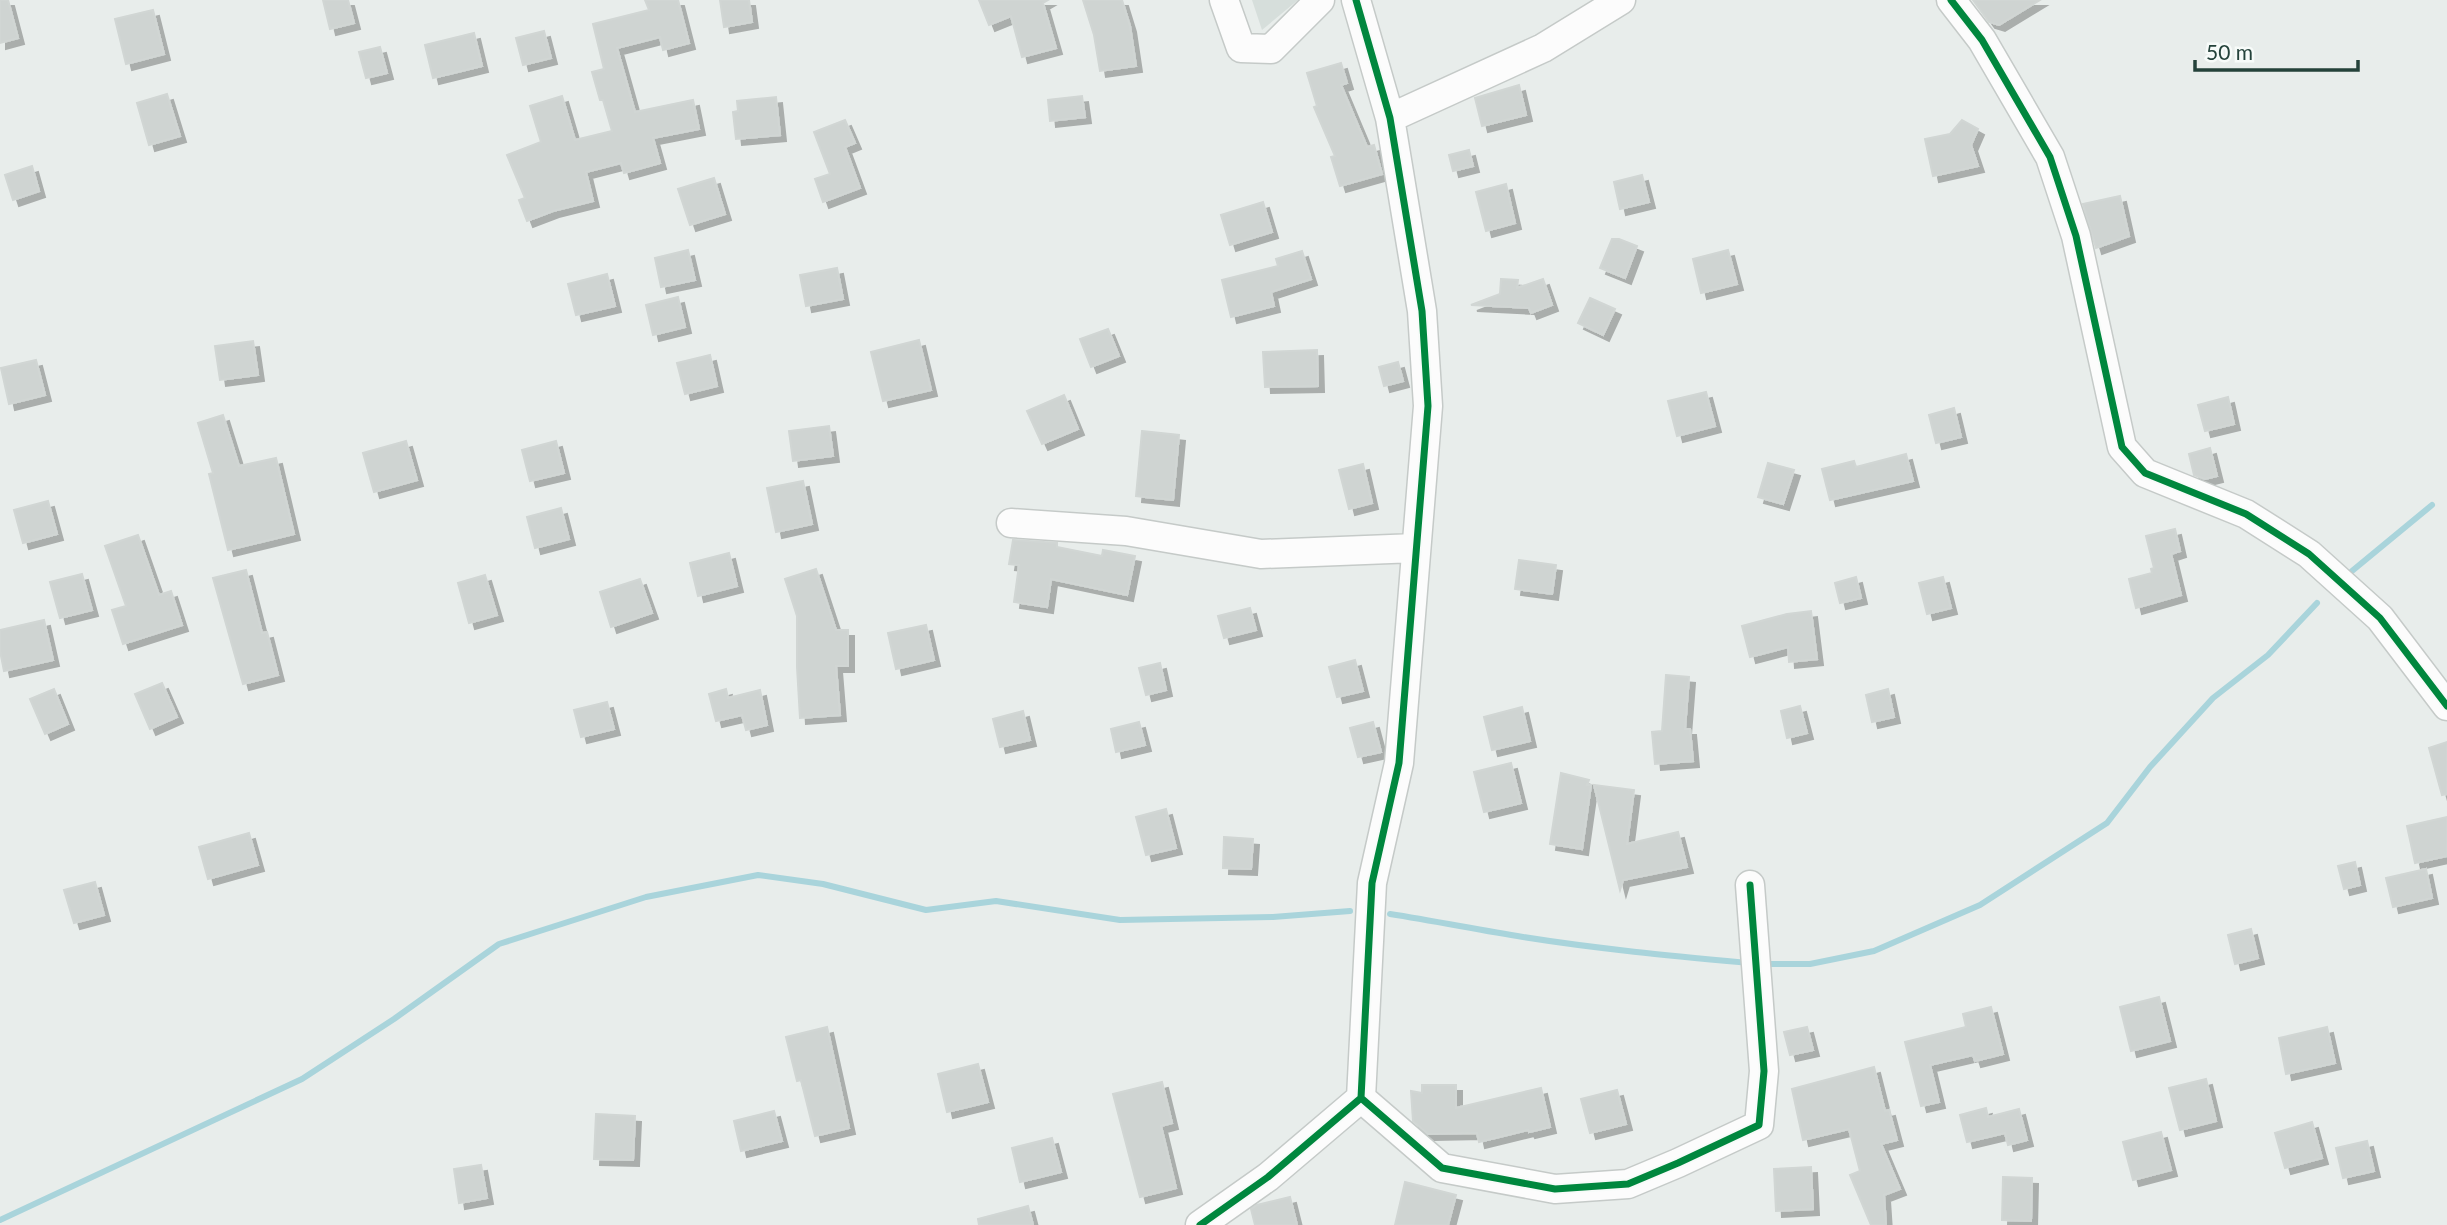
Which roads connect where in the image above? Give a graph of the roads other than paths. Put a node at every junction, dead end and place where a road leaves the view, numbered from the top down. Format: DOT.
graph roads {
  1 [pos="1224,0"];
  2 [pos="1320,0"];
  3 [pos="1356,0"];
  4 [pos="1621,0"];
  5 [pos="1951,0"];
  6 [pos="1390,118"];
  7 [pos="1011,523"];
  8 [pos="1416,548"];
  9 [pos="2447,706"];
  10 [pos="1750,885"];
  11 [pos="1361,1098"];
  12 [pos="1200,1225"];
  1 -- 2 [label="street"];
  3 -- 6 [label="street"];
  4 -- 6 [label="street"];
  5 -- 9 [label="street"];
  6 -- 8 [label="street"];
  7 -- 8 [label="street"];
  8 -- 11 [label="street"];
  10 -- 11 [label="street"];
  11 -- 12 [label="street"];
}
